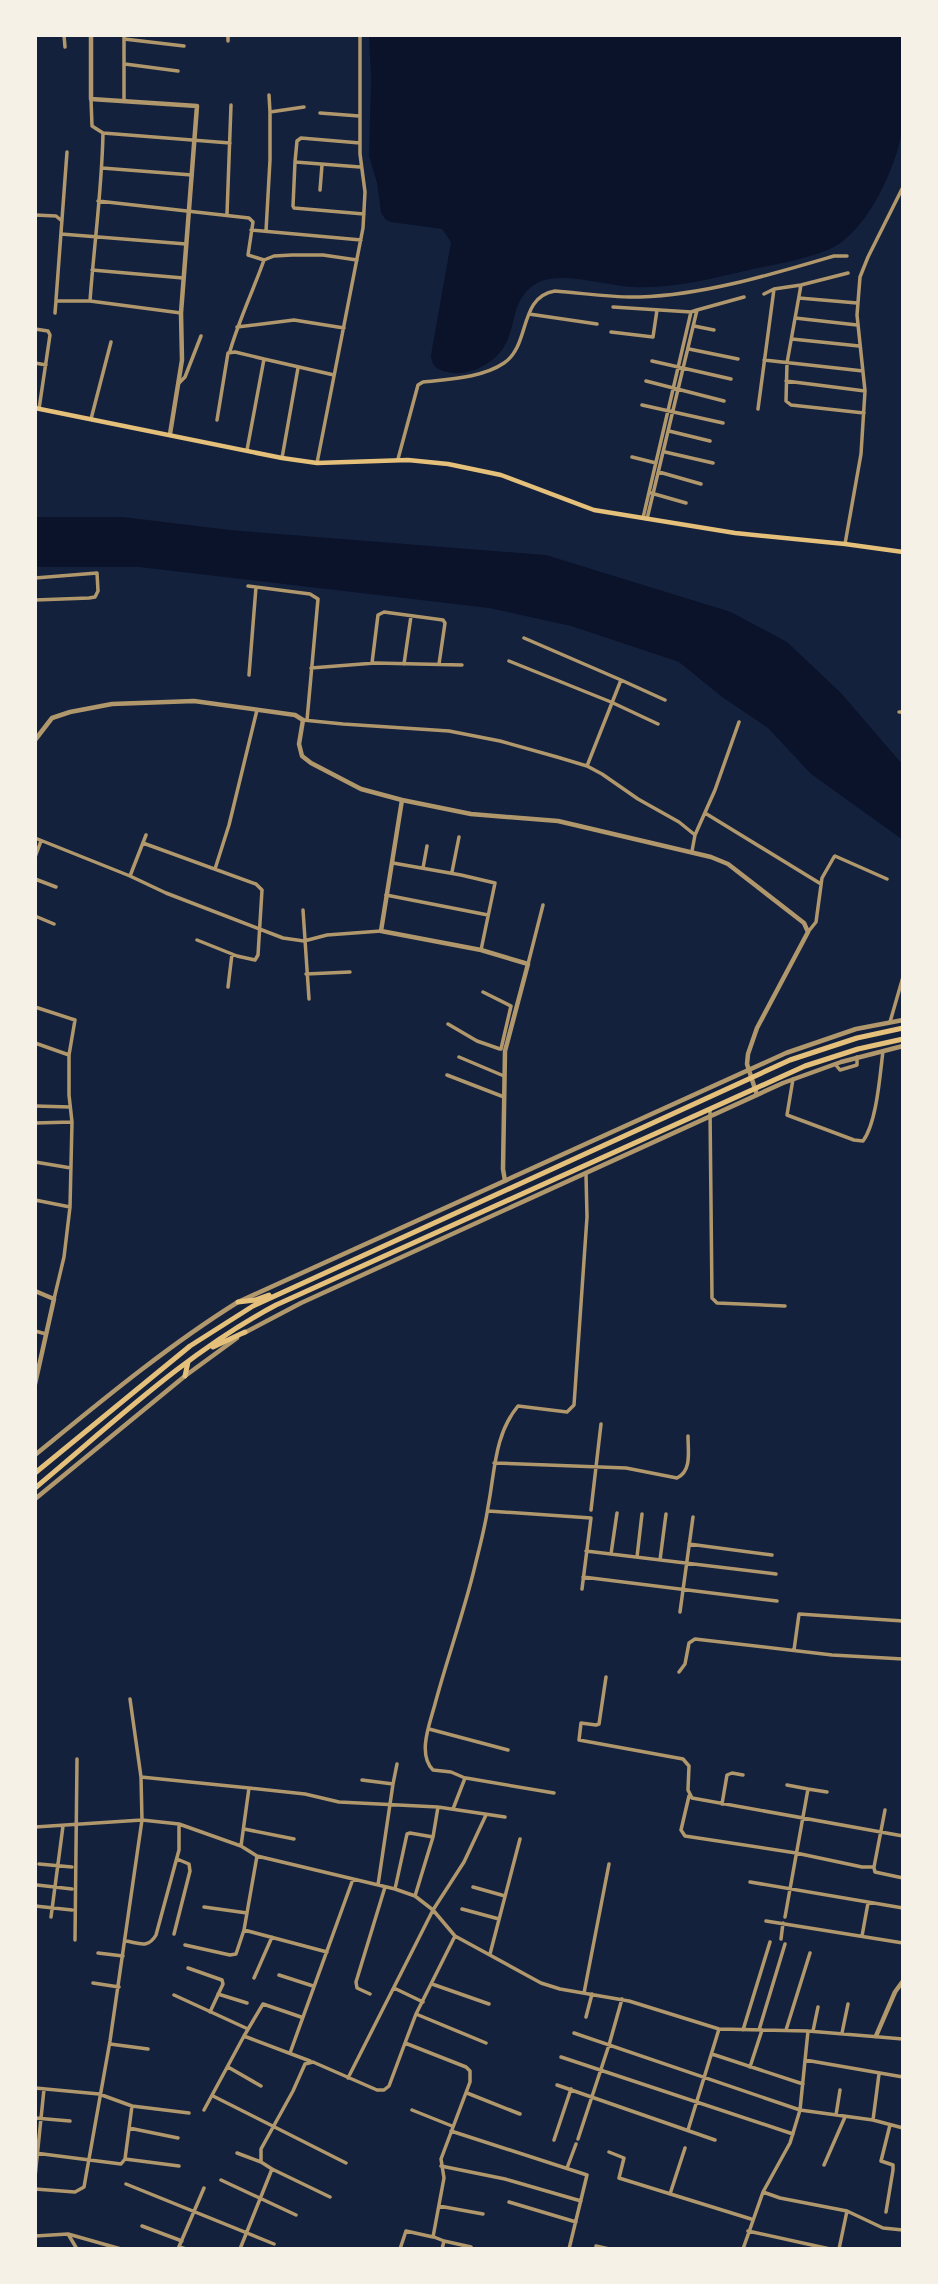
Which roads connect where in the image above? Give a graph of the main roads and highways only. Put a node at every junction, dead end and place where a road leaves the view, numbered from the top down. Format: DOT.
graph roads {
  1 [pos="37,409"];
  2 [pos="903,552"];
  3 [pos="903,1028"];
  4 [pos="903,1039"];
  5 [pos="316,1277"];
  6 [pos="238,1302"];
  7 [pos="245,1332"];
  8 [pos="202,1351"];
  9 [pos="188,1362"];
  10 [pos="185,1376"];
  11 [pos="35,1473"];
  12 [pos="35,1488"];
  1 -- 2 [label="main road"];
  3 -- 5 [label="highway"];
  4 -- 8 [label="highway"];
  5 -- 6 [label="highway"];
  5 -- 11 [label="highway"];
  7 -- 8 [label="highway"];
  8 -- 9 [label="highway"];
  9 -- 10 [label="highway"];
  9 -- 12 [label="highway"];
}
